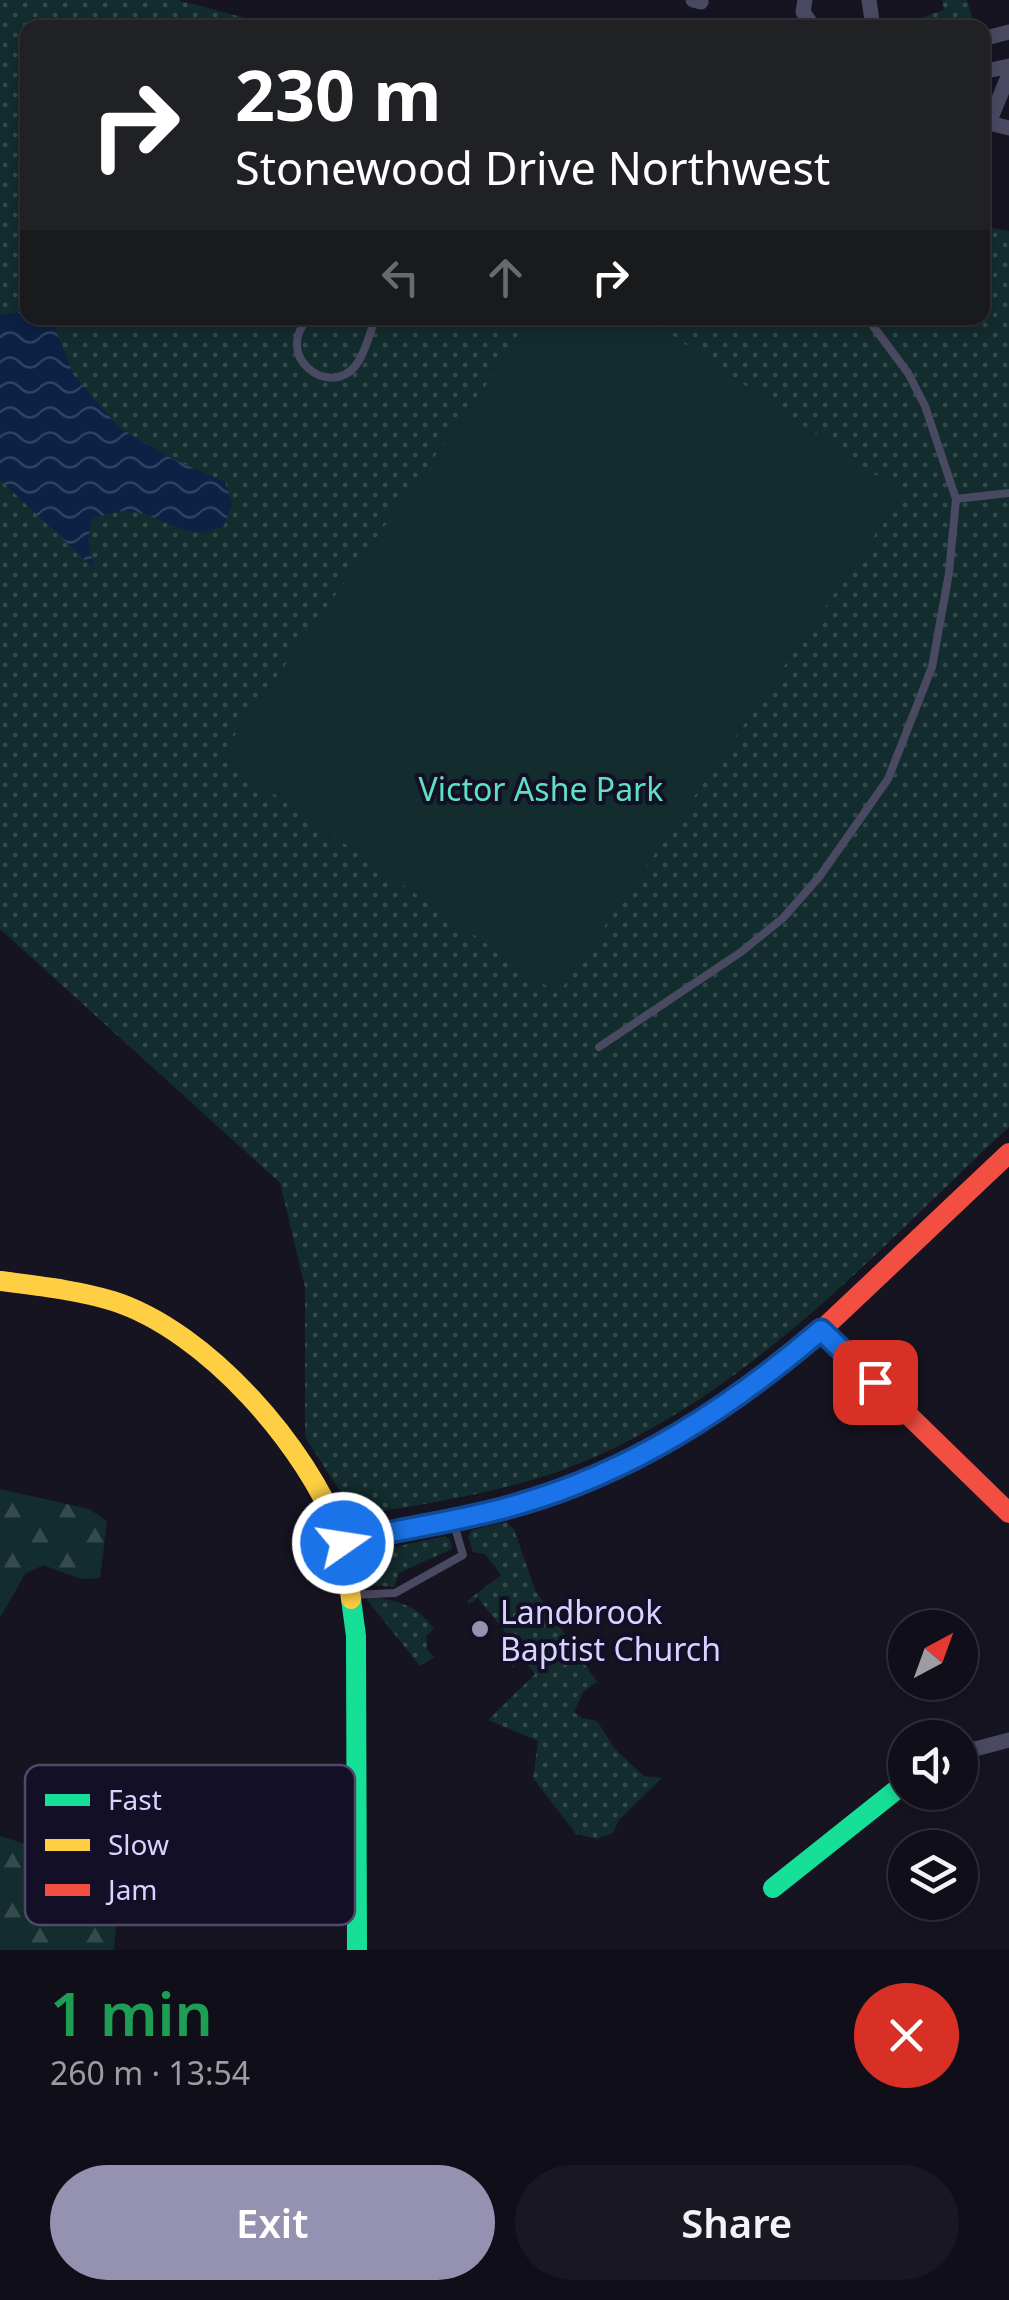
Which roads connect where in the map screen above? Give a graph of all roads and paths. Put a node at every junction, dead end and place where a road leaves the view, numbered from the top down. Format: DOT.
graph roads {
  1 [pos="1009,74"];
  2 [pos="990,121"];
  3 [pos="303,325"];
  4 [pos="374,325"];
  5 [pos="873,325"];
  6 [pos="1009,493"];
  7 [pos="956,498"];
  8 [pos="598,1047"];
  9 [pos="1009,1152"];
  10 [pos="0,1281"];
  11 [pos="821,1330"];
  12 [pos="1009,1513"];
  13 [pos="454,1521"];
  14 [pos="343,1543"];
  15 [pos="350,1594"];
  16 [pos="1009,1740"];
  17 [pos="978,1749"];
  18 [pos="888,1797"];
  19 [pos="773,1888"];
  20 [pos="357,1950"];
  1 -- 2 [label="street"];
  3 -- 4 [label="lane"];
  5 -- 7 [label="lane"];
  6 -- 7 [label="lane"];
  7 -- 8 [label="lane"];
  9 -- 11 [label="street"];
  10 -- 14 [label="street"];
  11 -- 12 [label="street"];
  11 -- 13 [label="street"];
  13 -- 14 [label="street"];
  13 -- 15 [label="lane"];
  14 -- 15 [label="street"];
  15 -- 20 [label="street"];
  16 -- 17 [label="street"];
  18 -- 19 [label="street"];
}
